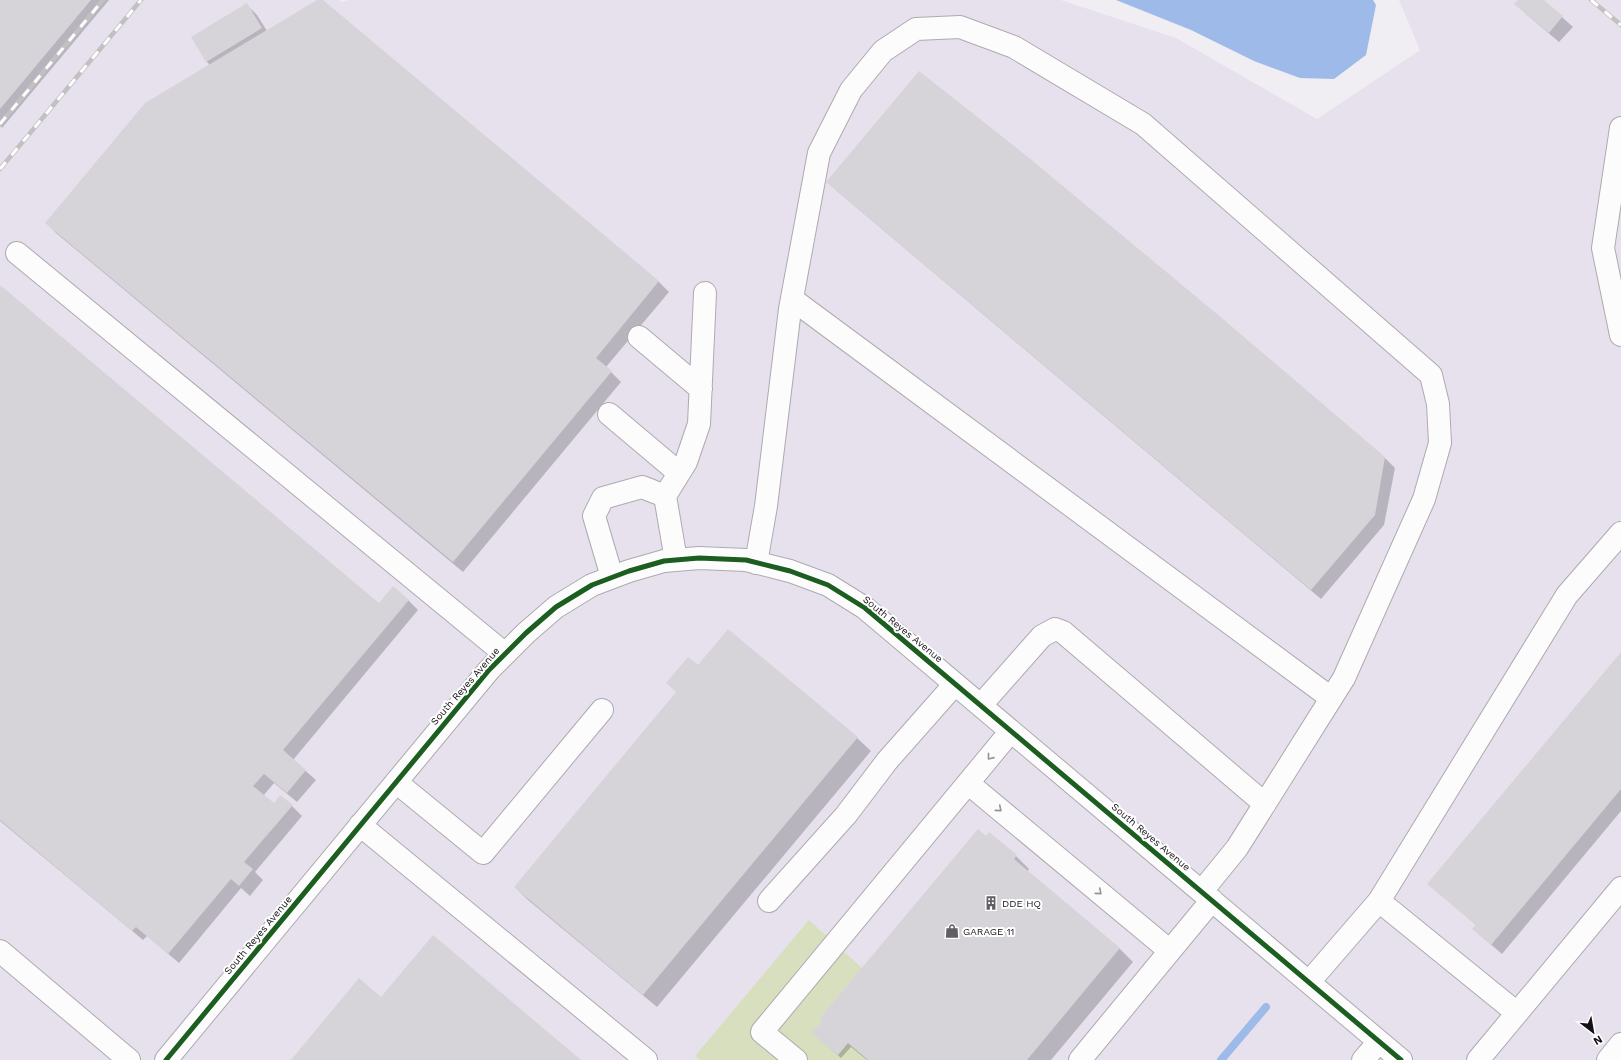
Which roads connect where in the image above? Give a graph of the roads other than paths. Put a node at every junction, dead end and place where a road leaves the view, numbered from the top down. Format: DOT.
graph roads {
  1 [pos="1621,128"];
  2 [pos="17,253"];
  3 [pos="706,292"];
  4 [pos="792,299"];
  5 [pos="1621,336"];
  6 [pos="639,337"];
  7 [pos="701,389"];
  8 [pos="609,414"];
  9 [pos="679,473"];
  10 [pos="665,496"];
  11 [pos="1621,533"];
  12 [pos="676,560"];
  13 [pos="756,563"];
  14 [pos="612,577"];
  15 [pos="505,654"];
  16 [pos="955,684"];
  17 [pos="1331,698"];
  18 [pos="981,706"];
  19 [pos="602,710"];
  20 [pos="1011,731"];
  21 [pos="396,782"];
  22 [pos="969,784"];
  23 [pos="1265,804"];
  24 [pos="360,825"];
  25 [pos="1621,888"];
  26 [pos="1207,896"];
  27 [pos="769,901"];
  28 [pos="1379,901"];
  29 [pos="0,951"];
  30 [pos="1170,951"];
  31 [pos="1309,982"];
  32 [pos="1517,1013"];
  33 [pos="1380,1042"];
  34 [pos="1621,1044"];
  35 [pos="129,1060"];
  36 [pos="166,1060"];
  37 [pos="646,1060"];
  38 [pos="796,1060"];
  39 [pos="1080,1060"];
  40 [pos="1363,1060"];
  41 [pos="1400,1060"];
  42 [pos="1478,1060"];
  43 [pos="1608,1060"];
  1 -- 5 [label="street"];
  2 -- 15 [label="street"];
  3 -- 7 [label="street"];
  4 -- 13 [label="street"];
  4 -- 17 [label="street"];
  4 -- 17 [label="street"];
  6 -- 7 [label="street"];
  7 -- 9 [label="street"];
  8 -- 9 [label="street"];
  9 -- 10 [label="street"];
  10 -- 12 [label="street"];
  10 -- 14 [label="street"];
  11 -- 28 [label="street"];
  12 -- 13 [label="street, South Reyes Avenue"];
  12 -- 14 [label="street, South Reyes Avenue"];
  13 -- 16 [label="street, South Reyes Avenue"];
  14 -- 15 [label="street, South Reyes Avenue"];
  15 -- 21 [label="street, South Reyes Avenue"];
  16 -- 18 [label="street, South Reyes Avenue"];
  16 -- 27 [label="street"];
  17 -- 23 [label="street"];
  18 -- 20 [label="street, South Reyes Avenue"];
  18 -- 23 [label="street"];
  19 -- 21 [label="street"];
  20 -- 22 [label="street, one-way"];
  20 -- 26 [label="street, South Reyes Avenue"];
  21 -- 24 [label="street, South Reyes Avenue"];
  22 -- 30 [label="street, one-way"];
  22 -- 38 [label="street"];
  23 -- 26 [label="street"];
  24 -- 36 [label="street, South Reyes Avenue"];
  24 -- 37 [label="street"];
  25 -- 32 [label="street"];
  26 -- 30 [label="street"];
  26 -- 31 [label="street, South Reyes Avenue"];
  28 -- 31 [label="street"];
  28 -- 32 [label="street"];
  29 -- 35 [label="street"];
  30 -- 39 [label="street"];
  31 -- 33 [label="street, South Reyes Avenue"];
  32 -- 42 [label="street"];
  33 -- 40 [label="street"];
  33 -- 41 [label="street, South Reyes Avenue"];
  34 -- 43 [label="street"];
}
